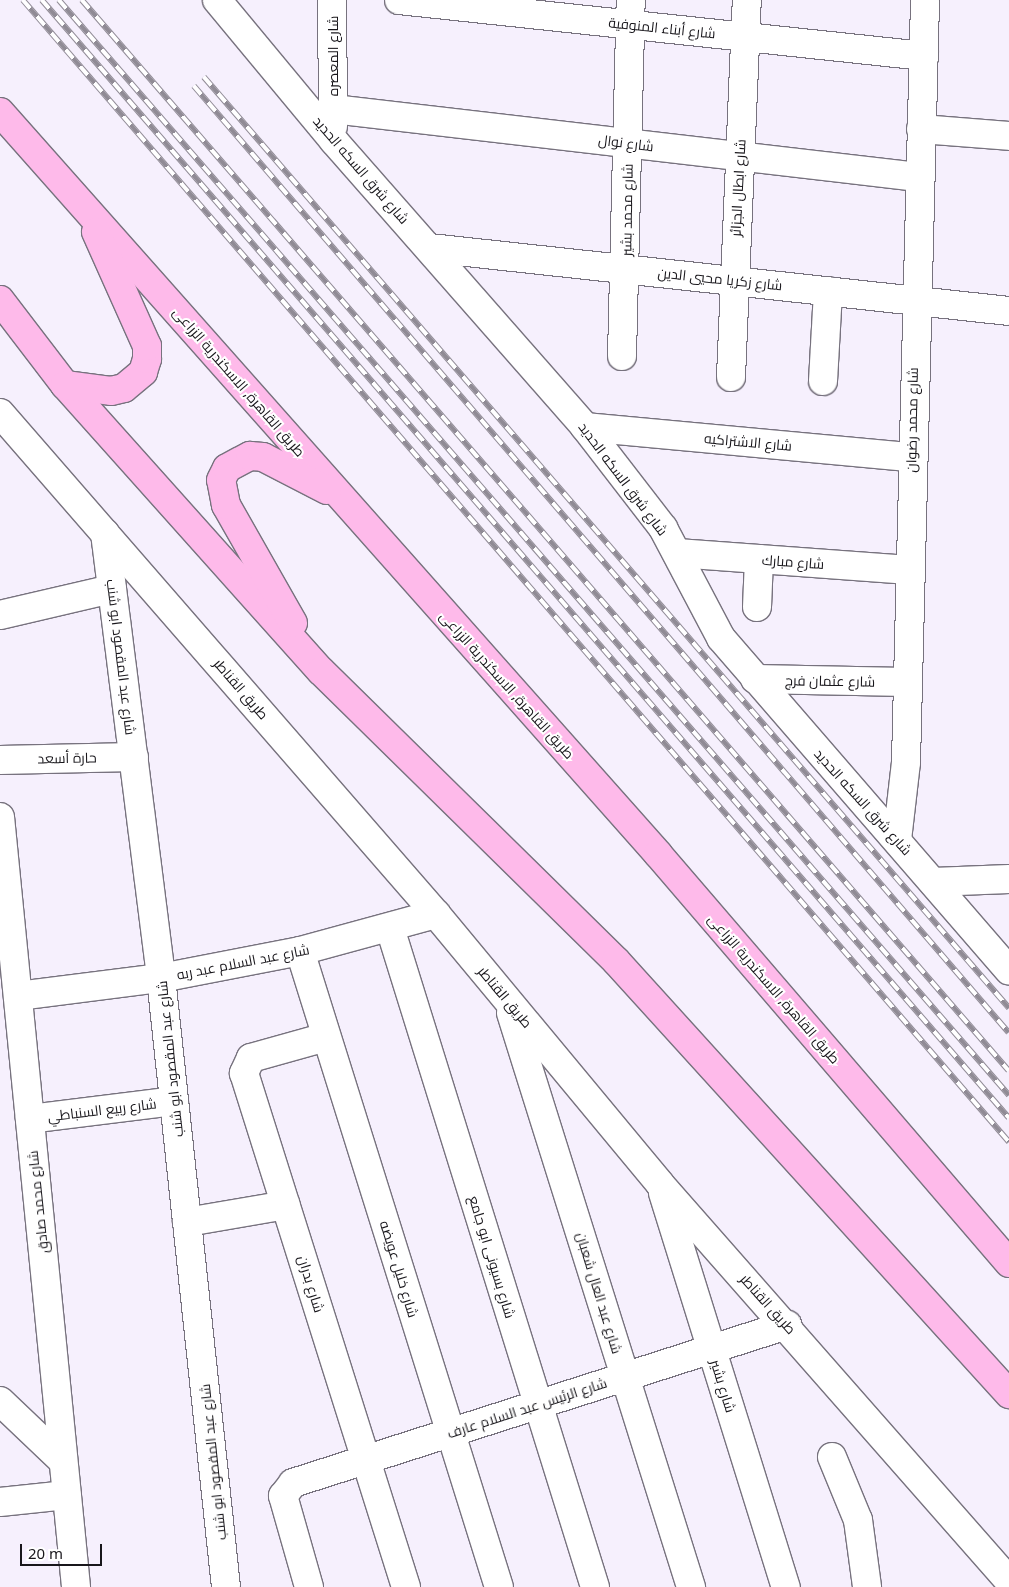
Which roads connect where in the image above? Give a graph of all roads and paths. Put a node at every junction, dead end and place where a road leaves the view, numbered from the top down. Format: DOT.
graph roads {
  1 [pos="217,0"];
  2 [pos="332,0"];
  3 [pos="399,0"];
  4 [pos="747,0"];
  5 [pos="925,0"];
  6 [pos="631,12"];
  7 [pos="747,37"];
  8 [pos="924,56"];
  9 [pos="333,109"];
  10 [pos="0,112"];
  11 [pos="922,129"];
  12 [pos="1009,136"];
  13 [pos="334,141"];
  14 [pos="628,143"];
  15 [pos="740,156"];
  16 [pos="918,177"];
  17 [pos="85,207"];
  18 [pos="430,248"];
  19 [pos="626,269"];
  20 [pos="734,281"];
  21 [pos="828,291"];
  22 [pos="0,300"];
  23 [pos="915,301"];
  24 [pos="1009,311"];
  25 [pos="622,356"];
  26 [pos="730,377"];
  27 [pos="823,381"];
  28 [pos="65,385"];
  29 [pos="0,413"];
  30 [pos="585,427"];
  31 [pos="911,457"];
  32 [pos="341,498"];
  33 [pos="105,532"];
  34 [pos="677,553"];
  35 [pos="758,560"];
  36 [pos="909,570"];
  37 [pos="112,589"];
  38 [pos="758,607"];
  39 [pos="0,615"];
  40 [pos="321,671"];
  41 [pos="754,679"];
  42 [pos="906,682"];
  43 [pos="134,756"];
  44 [pos="0,760"];
  45 [pos="0,817"];
  46 [pos="897,840"];
  47 [pos="2,860"];
  48 [pos="1009,879"];
  49 [pos="933,882"];
  50 [pos="436,914"];
  51 [pos="390,928"];
  52 [pos="300,952"];
  53 [pos="1009,970"];
  54 [pos="160,978"];
  55 [pos="11,981"];
  56 [pos="507,1000"];
  57 [pos="326,1038"];
  58 [pos="12,1057"];
  59 [pos="174,1101"];
  60 [pos="30,1119"];
  61 [pos="660,1184"];
  62 [pos="286,1205"];
  63 [pos="188,1222"];
  64 [pos="1009,1263"];
  65 [pos="787,1324"];
  66 [pos="712,1349"];
  67 [pos="625,1377"];
  68 [pos="1009,1394"];
  69 [pos="0,1401"];
  70 [pos="538,1404"];
  71 [pos="450,1433"];
  72 [pos="832,1456"];
  73 [pos="366,1459"];
  74 [pos="63,1461"];
  75 [pos="67,1495"];
  76 [pos="1,1500"];
  77 [pos="1009,1581"];
  78 [pos="76,1587"];
  79 [pos="226,1587"];
  80 [pos="309,1587"];
  81 [pos="406,1587"];
  82 [pos="499,1587"];
  83 [pos="594,1587"];
  84 [pos="691,1587"];
  85 [pos="786,1587"];
  86 [pos="867,1587"];
  1 -- 13 [label="street, شارع شرق السكه الحديد"];
  2 -- 9 [label="street, شارع المعصره"];
  3 -- 6 [label="street, شارع أبناء المنوفية"];
  4 -- 7 [label="street, شارع ابطال الجزائر"];
  5 -- 8 [label="street, شارع محمد رضوان"];
  6 -- 7 [label="street, شارع أبناء المنوفية"];
  6 -- 14 [label="street, شارع محمد بشير"];
  7 -- 8 [label="street, شارع أبناء المنوفية"];
  7 -- 15 [label="street, شارع ابطال الجزائر"];
  8 -- 11 [label="street, شارع محمد رضوان"];
  9 -- 13 [label="street, شارع المعصره"];
  9 -- 14 [label="street, شارع نوال"];
  10 -- 17 [label="highway, طريق القاهرة, الاسكندرية الزراعى"];
  11 -- 12 [label="street"];
  11 -- 16 [label="street, شارع محمد رضوان"];
  13 -- 18 [label="street, شارع شرق السكه الحديد"];
  14 -- 15 [label="street, شارع نوال"];
  14 -- 19 [label="street, شارع محمد بشير"];
  15 -- 16 [label="street, شارع نوال"];
  15 -- 20 [label="street, شارع ابطال الجزائر"];
  16 -- 23 [label="street, شارع محمد رضوان"];
  17 -- 28 [label="highway"];
  17 -- 32 [label="highway, طريق القاهرة, الاسكندرية الزراعى"];
  18 -- 19 [label="street, شارع زكريا محيي الدين"];
  18 -- 30 [label="street, شارع شرق السكه الحديد"];
  19 -- 20 [label="street, شارع زكريا محيي الدين"];
  19 -- 25 [label="street, شارع محمد بشير"];
  20 -- 21 [label="street, شارع زكريا محيي الدين"];
  20 -- 26 [label="street, شارع ابطال الجزائر"];
  21 -- 23 [label="street, شارع زكريا محيي الدين"];
  21 -- 27 [label="street"];
  22 -- 28 [label="highway"];
  23 -- 24 [label="street, شارع زكريا محيي الدين"];
  23 -- 31 [label="street, شارع محمد رضوان"];
  28 -- 40 [label="highway"];
  29 -- 33 [label="street, طريق القناطر"];
  30 -- 31 [label="street, شارع الاشتراكيه"];
  30 -- 34 [label="street, شارع شرق السكه الحديد"];
  31 -- 36 [label="street, شارع محمد رضوان"];
  32 -- 40 [label="highway"];
  32 -- 64 [label="highway, طريق القاهرة, الاسكندرية الزراعى"];
  33 -- 37 [label="street, شارع عبد المقصود ابو شنب"];
  33 -- 50 [label="street, طريق القناطر"];
  34 -- 35 [label="street, شارع مبارك"];
  34 -- 41 [label="street, شارع شرق السكه الحديد"];
  35 -- 36 [label="street, شارع مبارك"];
  35 -- 38 [label="street"];
  36 -- 42 [label="street, شارع محمد رضوان"];
  37 -- 39 [label="street"];
  37 -- 43 [label="street, شارع عبد المقصود ابو شنب"];
  40 -- 68 [label="highway"];
  41 -- 42 [label="street, شارع عثمان فرج"];
  41 -- 46 [label="street, شارع شرق السكه الحديد"];
  42 -- 46 [label="street, شارع محمد رضوان"];
  43 -- 44 [label="street, حارة أسعد"];
  43 -- 54 [label="street, شارع عبد المقصود ابو شنب"];
  45 -- 47 [label="street, شارع محمد صادق"];
  46 -- 49 [label="street, شارع شرق السكه الحديد"];
  47 -- 55 [label="street, شارع محمد صادق"];
  48 -- 49 [label="street"];
  49 -- 53 [label="street, شارع شرق السكه الحديد"];
  50 -- 51 [label="street, شارع عبد السلام عبد ربه"];
  50 -- 56 [label="street, طريق القناطر"];
  51 -- 52 [label="street, شارع عبد السلام عبد ربه"];
  51 -- 70 [label="street, شارع بسيونى ابو جامع"];
  52 -- 54 [label="street, شارع عبد السلام عبد ربه"];
  52 -- 57 [label="street, شارع خليل عويضه"];
  54 -- 55 [label="street, شارع عبد السلام عبد ربه"];
  54 -- 59 [label="street, شارع عبد المقصود ابو شنب"];
  55 -- 58 [label="street, شارع محمد صادق"];
  56 -- 61 [label="street, طريق القناطر"];
  56 -- 67 [label="street, شارع عبد العال شعبان"];
  57 -- 62 [label="street, شارع بدران"];
  57 -- 71 [label="street, شارع خليل عويضه"];
  58 -- 60 [label="street, شارع محمد صادق"];
  59 -- 60 [label="street, شارع ربيع السنباطي"];
  59 -- 63 [label="street, شارع عبد المقصود ابو شنب"];
  60 -- 74 [label="street, شارع محمد صادق"];
  61 -- 65 [label="street, طريق القناطر"];
  61 -- 66 [label="street, شارع بشير"];
  62 -- 63 [label="street"];
  62 -- 73 [label="street, شارع بدران"];
  63 -- 79 [label="street, شارع عبد المقصود ابو شنب"];
  65 -- 66 [label="street, شارع الرئيس عبد السلام عارف"];
  65 -- 77 [label="street, طريق القناطر"];
  66 -- 67 [label="street, شارع الرئيس عبد السلام عارف"];
  66 -- 85 [label="street, شارع بشير"];
  67 -- 70 [label="street, شارع الرئيس عبد السلام عارف"];
  67 -- 84 [label="street, شارع عبد العال شعبان"];
  69 -- 74 [label="street"];
  70 -- 71 [label="street, شارع الرئيس عبد السلام عارف"];
  70 -- 83 [label="street, شارع بسيونى ابو جامع"];
  71 -- 73 [label="street, شارع الرئيس عبد السلام عارف"];
  71 -- 82 [label="street, شارع خليل عويضه"];
  72 -- 86 [label="street"];
  73 -- 80 [label="street, شارع الرئيس عبد السلام عارف"];
  73 -- 81 [label="street, شارع بدران"];
  74 -- 75 [label="street, شارع محمد صادق"];
  75 -- 76 [label="street"];
  75 -- 78 [label="street, شارع محمد صادق"];
}
